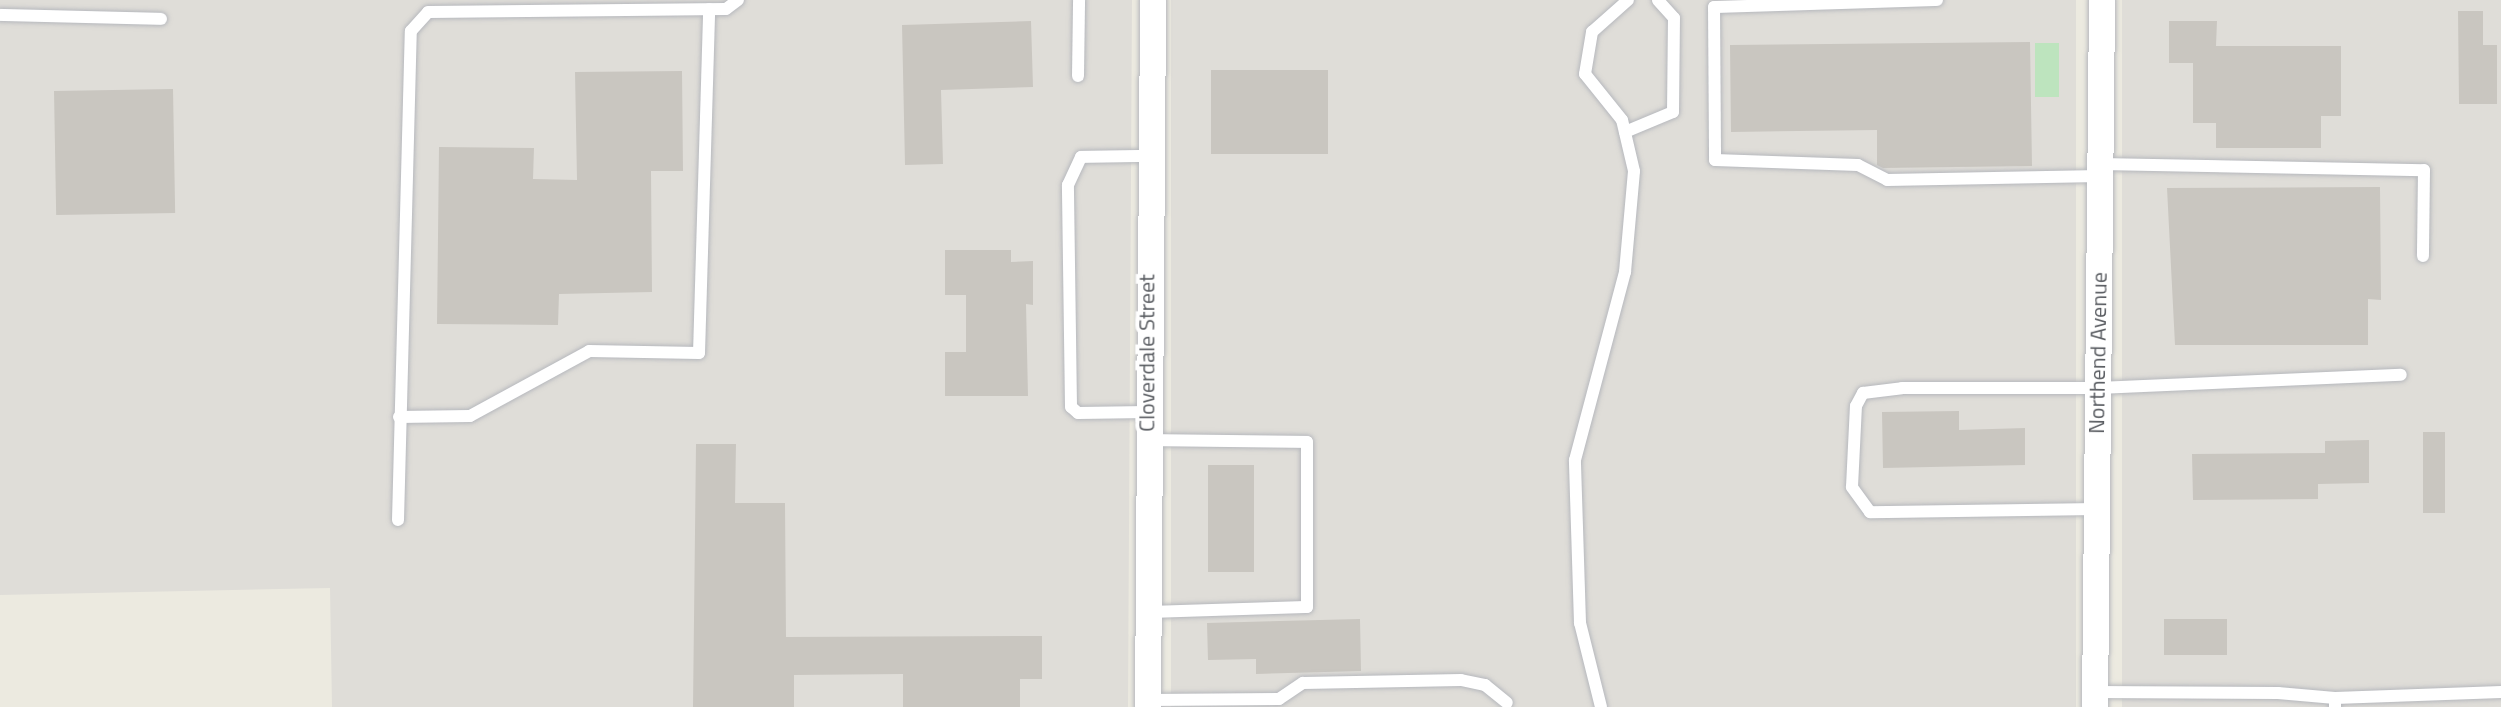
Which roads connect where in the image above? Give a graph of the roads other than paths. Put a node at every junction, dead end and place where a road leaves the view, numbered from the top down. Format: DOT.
graph roads {
  1 [pos="738,0"];
  2 [pos="1079,0"];
  3 [pos="1153,0"];
  4 [pos="1628,0"];
  5 [pos="1658,0"];
  6 [pos="1937,0"];
  7 [pos="2102,0"];
  8 [pos="709,9"];
  9 [pos="0,15"];
  10 [pos="161,19"];
  11 [pos="1078,76"];
  12 [pos="1625,132"];
  13 [pos="1148,156"];
  14 [pos="2100,170"];
  15 [pos="2423,256"];
  16 [pos="2401,375"];
  17 [pos="2098,388"];
  18 [pos="1147,412"];
  19 [pos="399,417"];
  20 [pos="1147,440"];
  21 [pos="2097,509"];
  22 [pos="398,520"];
  23 [pos="1147,612"];
  24 [pos="2501,692"];
  25 [pos="2095,700"];
  26 [pos="2335,702"];
  27 [pos="1148,703"];
  28 [pos="1507,703"];
  29 [pos="1601,707"];
  1 -- 8 [label="lane"];
  2 -- 11 [label="lane"];
  3 -- 13 [label="street, Cloverdale Street"];
  4 -- 12 [label="lane"];
  5 -- 12 [label="lane"];
  6 -- 14 [label="lane"];
  7 -- 14 [label="street, Northend Avenue"];
  8 -- 19 [label="lane"];
  8 -- 19 [label="lane"];
  9 -- 10 [label="lane"];
  12 -- 29 [label="lane"];
  13 -- 18 [label="street, Cloverdale Street"];
  13 -- 18 [label="lane"];
  14 -- 15 [label="lane"];
  14 -- 17 [label="street, Northend Avenue"];
  16 -- 17 [label="lane"];
  17 -- 21 [label="street, Northend Avenue"];
  17 -- 21 [label="lane"];
  18 -- 20 [label="street, Cloverdale Street"];
  19 -- 22 [label="lane"];
  20 -- 23 [label="street, Cloverdale Street"];
  20 -- 23 [label="lane"];
  21 -- 25 [label="street, Northend Avenue"];
  23 -- 27 [label="street, Cloverdale Street"];
  24 -- 26 [label="lane"];
  25 -- 26 [label="lane"];
  27 -- 28 [label="lane"];
}
